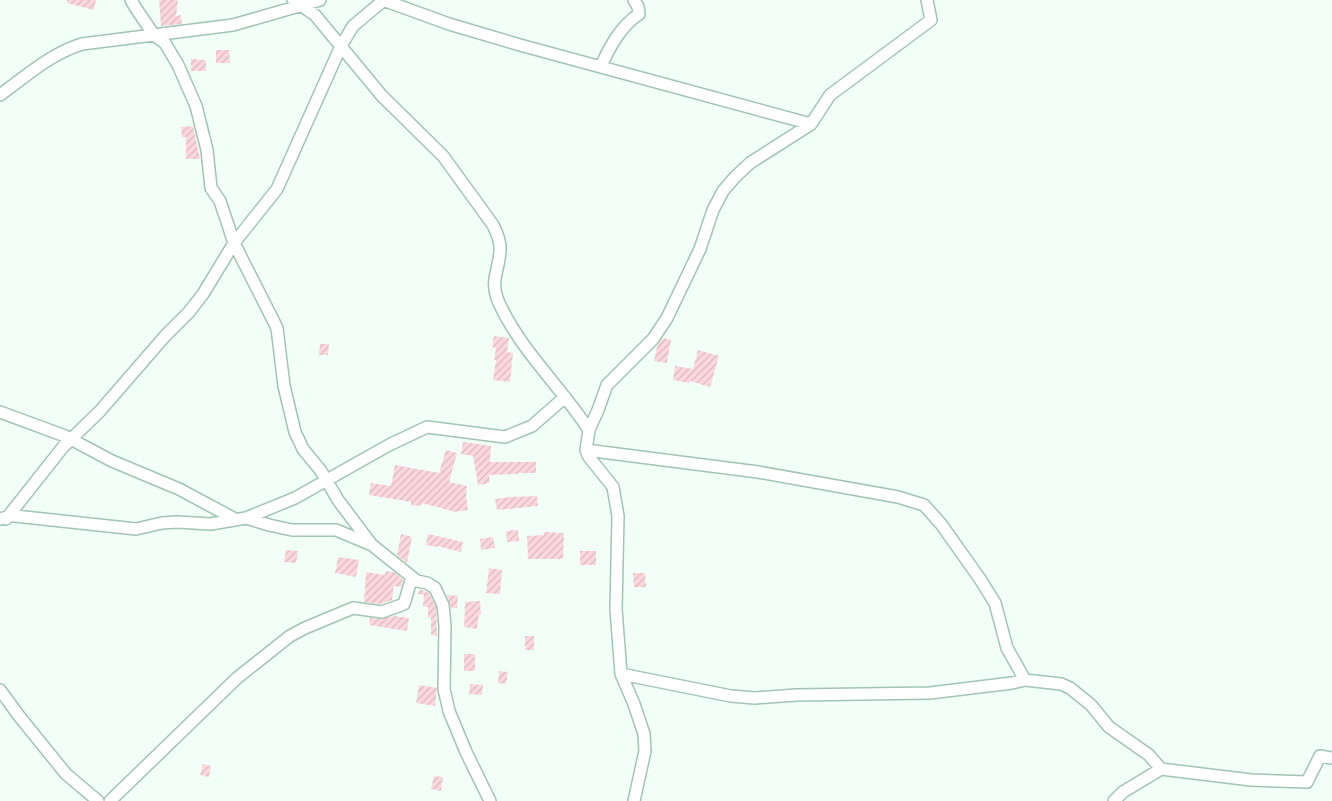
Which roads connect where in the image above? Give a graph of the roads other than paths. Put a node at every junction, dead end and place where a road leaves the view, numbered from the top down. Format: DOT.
graph roads {
  1 [pos="132,0"];
  2 [pos="320,0"];
  3 [pos="384,0"];
  4 [pos="634,0"];
  5 [pos="927,0"];
  6 [pos="296,2"];
  7 [pos="154,35"];
  8 [pos="341,46"];
  9 [pos="601,66"];
  10 [pos="0,95"];
  11 [pos="811,124"];
  12 [pos="234,243"];
  13 [pos="565,397"];
  14 [pos="0,412"];
  15 [pos="589,430"];
  16 [pos="71,440"];
  17 [pos="586,450"];
  18 [pos="326,480"];
  19 [pos="5,518"];
  20 [pos="241,518"];
  21 [pos="0,526"];
  22 [pos="372,545"];
  23 [pos="412,577"];
  24 [pos="621,674"];
  25 [pos="1025,680"];
  26 [pos="0,690"];
  27 [pos="1332,758"];
  28 [pos="1161,769"];
  29 [pos="98,801"];
  30 [pos="110,801"];
  31 [pos="490,801"];
  32 [pos="634,801"];
  33 [pos="1114,801"];
  1 -- 7 [label="street"];
  2 -- 6 [label="street"];
  3 -- 8 [label="street"];
  3 -- 9 [label="street"];
  4 -- 9 [label="street"];
  5 -- 11 [label="street"];
  6 -- 7 [label="street"];
  6 -- 8 [label="street"];
  7 -- 10 [label="street"];
  7 -- 12 [label="street"];
  8 -- 12 [label="street"];
  8 -- 13 [label="street"];
  9 -- 11 [label="street"];
  11 -- 15 [label="street"];
  12 -- 16 [label="street"];
  12 -- 18 [label="street"];
  13 -- 15 [label="street"];
  13 -- 18 [label="street"];
  14 -- 16 [label="street"];
  15 -- 17 [label="street"];
  16 -- 19 [label="street"];
  16 -- 20 [label="street"];
  17 -- 24 [label="street"];
  17 -- 25 [label="street"];
  18 -- 20 [label="street"];
  18 -- 22 [label="street"];
  19 -- 20 [label="street"];
  19 -- 21 [label="street"];
  20 -- 22 [label="street"];
  22 -- 23 [label="street"];
  23 -- 30 [label="street"];
  23 -- 31 [label="street"];
  24 -- 25 [label="street"];
  24 -- 32 [label="street"];
  25 -- 28 [label="street"];
  26 -- 29 [label="street"];
  27 -- 28 [label="street"];
  28 -- 33 [label="street"];
}
